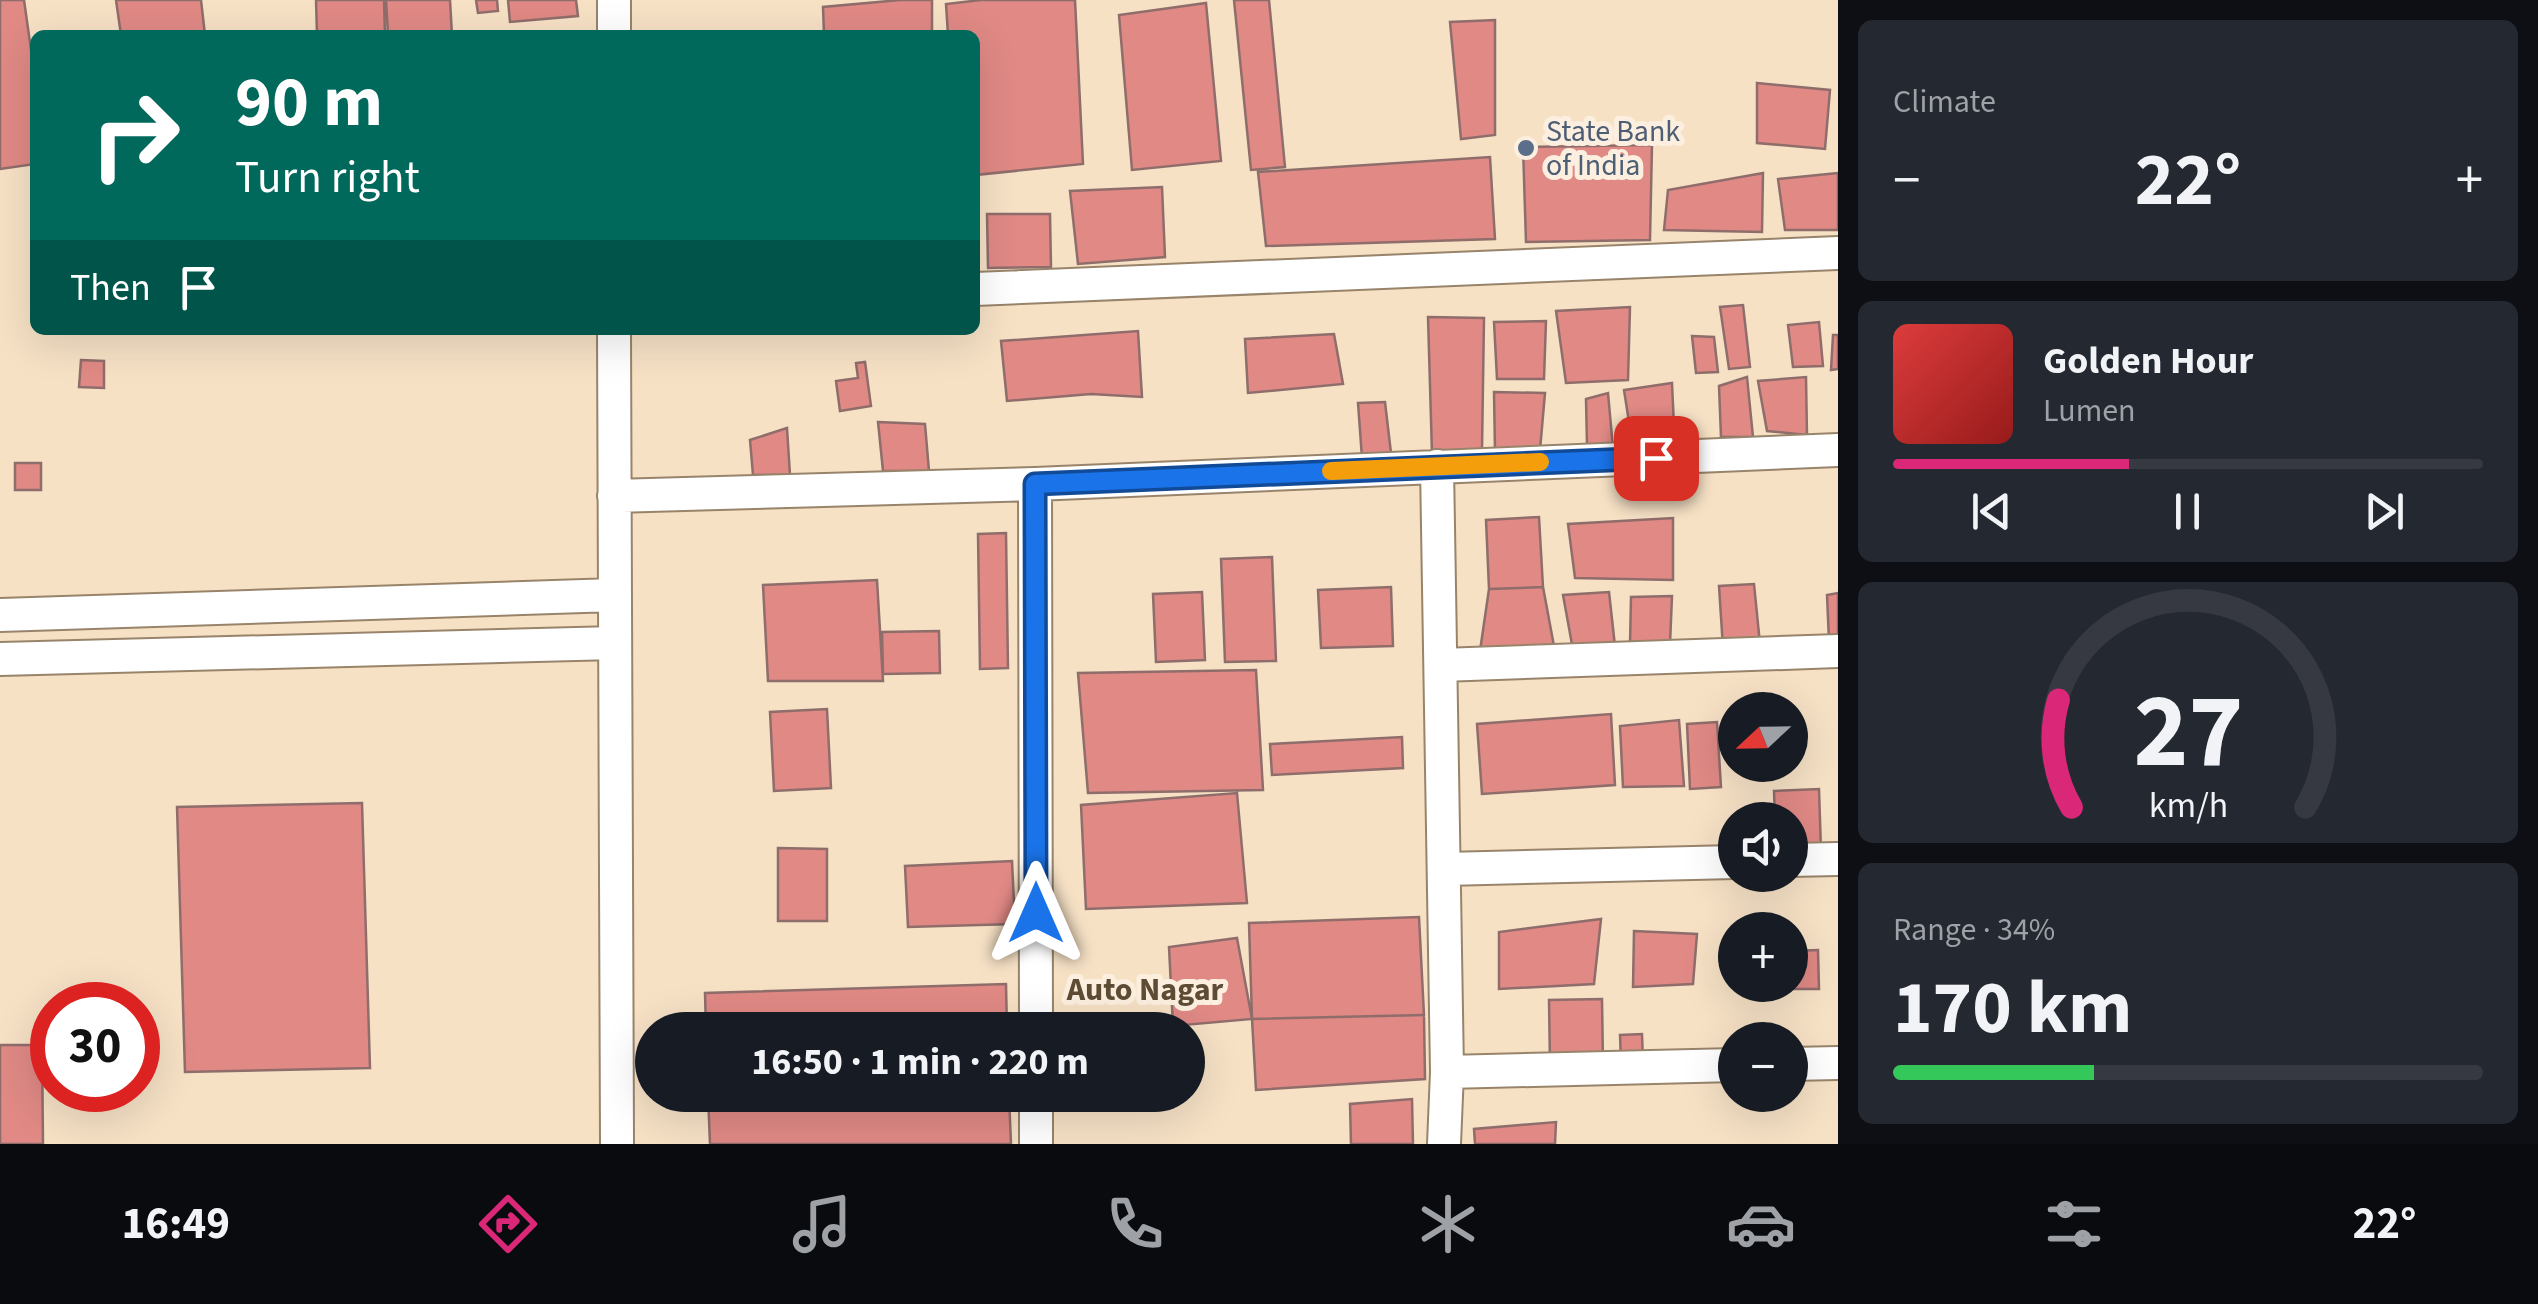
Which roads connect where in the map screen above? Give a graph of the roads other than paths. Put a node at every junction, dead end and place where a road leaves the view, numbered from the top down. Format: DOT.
graph roads {
  1 [pos="614,0"];
  2 [pos="614,30"];
  3 [pos="1838,253"];
  4 [pos="980,289"];
  5 [pos="614,335"];
  6 [pos="1838,450"];
  7 [pos="1437,466"];
  8 [pos="1035,484"];
  9 [pos="614,496"];
  10 [pos="614,594"];
  11 [pos="0,615"];
  12 [pos="615,644"];
  13 [pos="1838,651"];
  14 [pos="0,660"];
  15 [pos="1441,666"];
  16 [pos="1838,859"];
  17 [pos="1808,860"];
  18 [pos="1718,862"];
  19 [pos="1445,869"];
  20 [pos="1036,1012"];
  21 [pos="1838,1063"];
  22 [pos="1808,1064"];
  23 [pos="1718,1065"];
  24 [pos="1447,1072"];
  25 [pos="1036,1112"];
  26 [pos="617,1144"];
  27 [pos="1036,1144"];
  28 [pos="1444,1144"];
  1 -- 2 [label="street"];
  3 -- 4 [label="street"];
  5 -- 9 [label="street"];
  6 -- 7 [label="street"];
  7 -- 8 [label="street"];
  7 -- 15 [label="street"];
  8 -- 9 [label="street"];
  8 -- 20 [label="street"];
  9 -- 10 [label="street"];
  10 -- 11 [label="street"];
  10 -- 12 [label="street"];
  12 -- 14 [label="street"];
  12 -- 26 [label="street"];
  13 -- 15 [label="street"];
  15 -- 19 [label="street"];
  16 -- 17 [label="street"];
  18 -- 19 [label="street"];
  19 -- 24 [label="street"];
  21 -- 22 [label="street"];
  23 -- 24 [label="street"];
  24 -- 28 [label="street"];
  25 -- 27 [label="street"];
}
